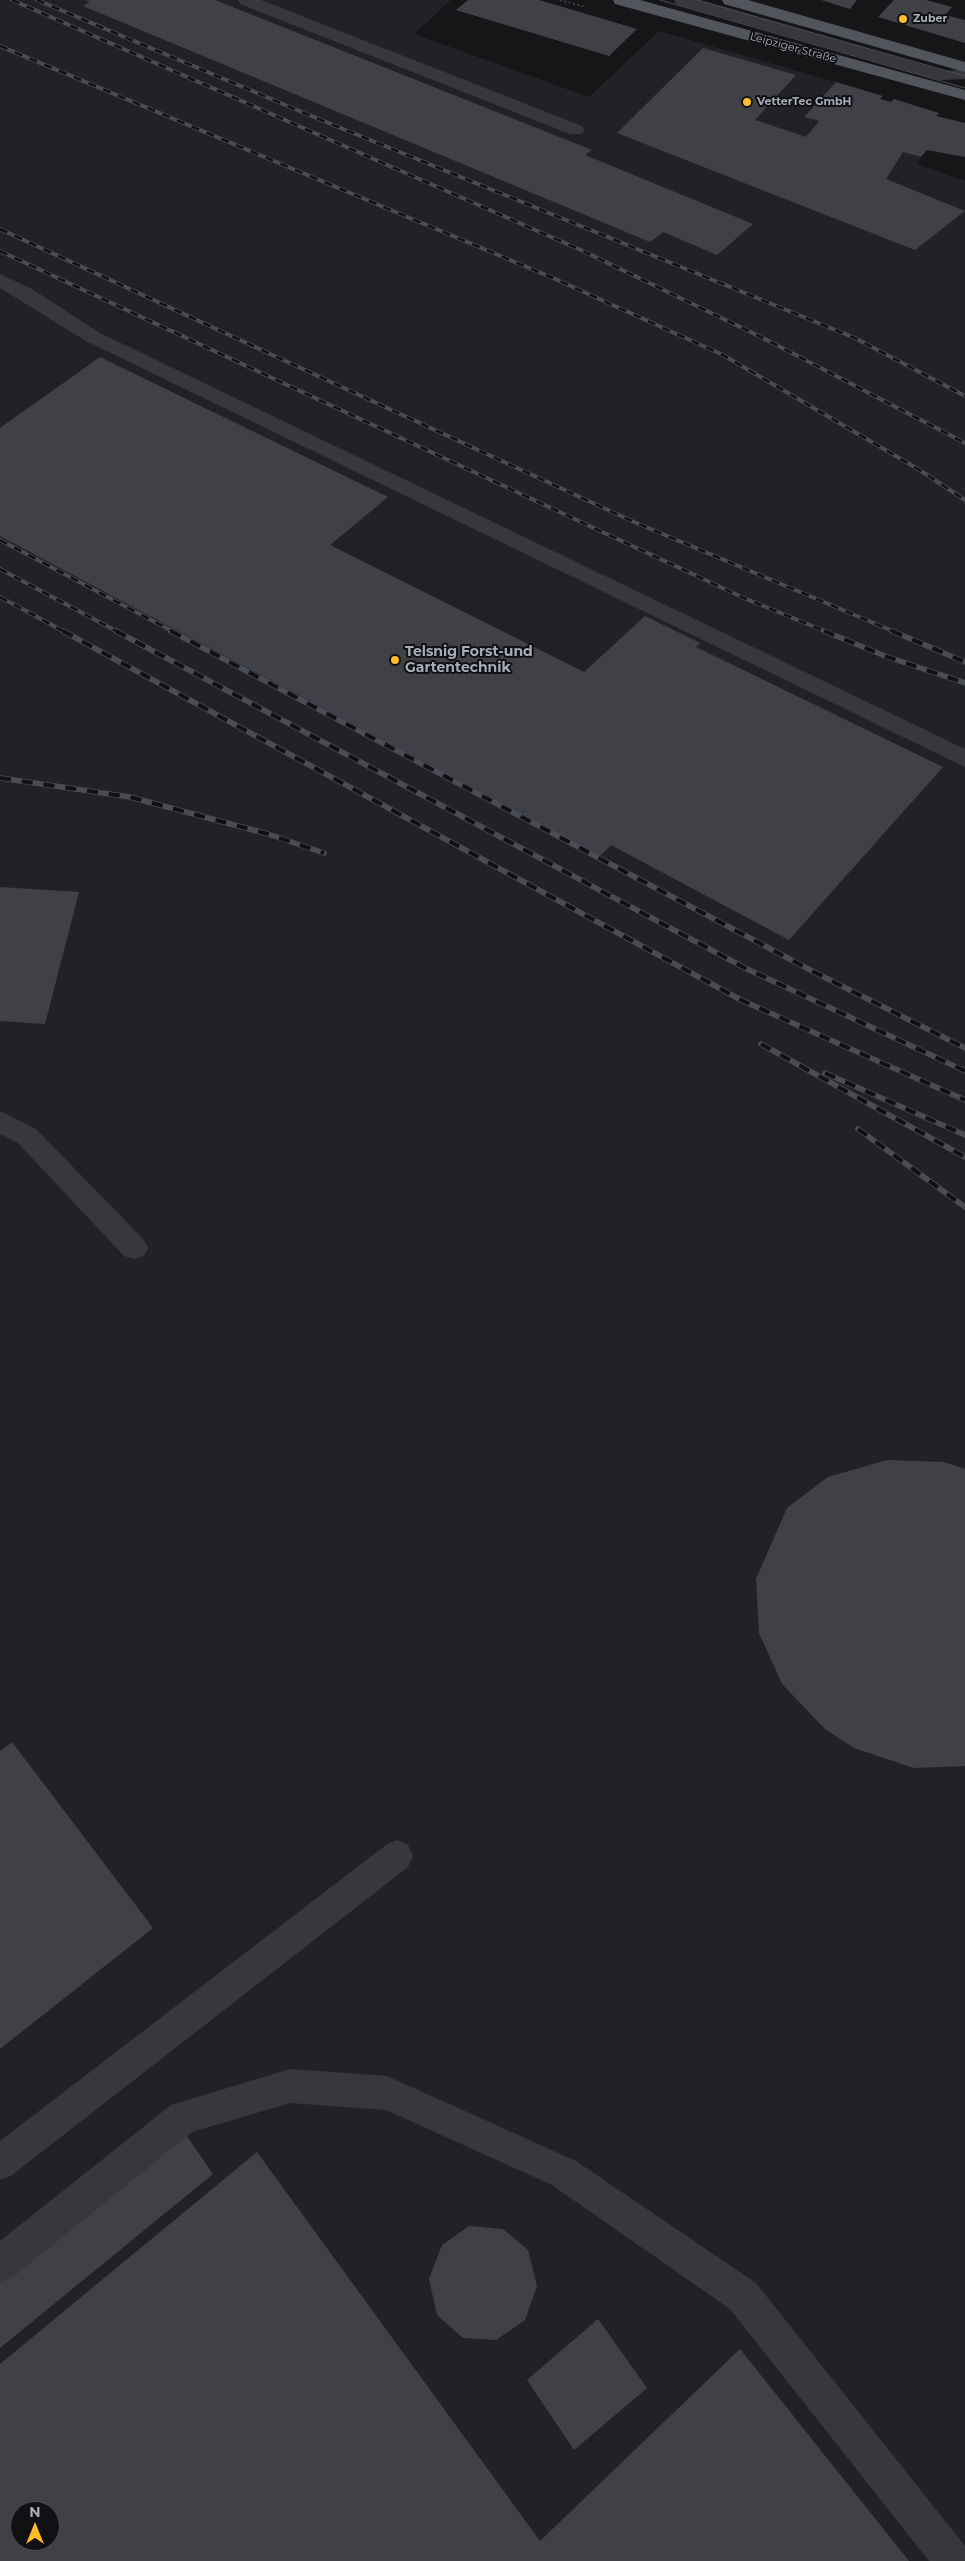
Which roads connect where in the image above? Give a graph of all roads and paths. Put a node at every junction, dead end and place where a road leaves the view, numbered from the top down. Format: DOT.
graph roads {
  1 [pos="246,0"];
  2 [pos="621,0"];
  3 [pos="682,0"];
  4 [pos="730,0"];
  5 [pos="965,67"];
  6 [pos="965,74"];
  7 [pos="946,76"];
  8 [pos="965,95"];
  9 [pos="576,130"];
  10 [pos="0,280"];
  11 [pos="965,759"];
  12 [pos="0,1121"];
  13 [pos="134,1248"];
  14 [pos="397,1856"];
  15 [pos="0,2163"];
  16 [pos="0,2264"];
  17 [pos="954,2561"];
  1 -- 9 [label="street"];
  2 -- 8 [label="main road, Leipziger Straße"];
  3 -- 7 [label="street"];
  4 -- 5 [label="main road"];
  6 -- 7 [label="street"];
  7 -- 8 [label="street"];
  10 -- 11 [label="street"];
  12 -- 13 [label="street"];
  14 -- 15 [label="street"];
  16 -- 17 [label="street"];
}
